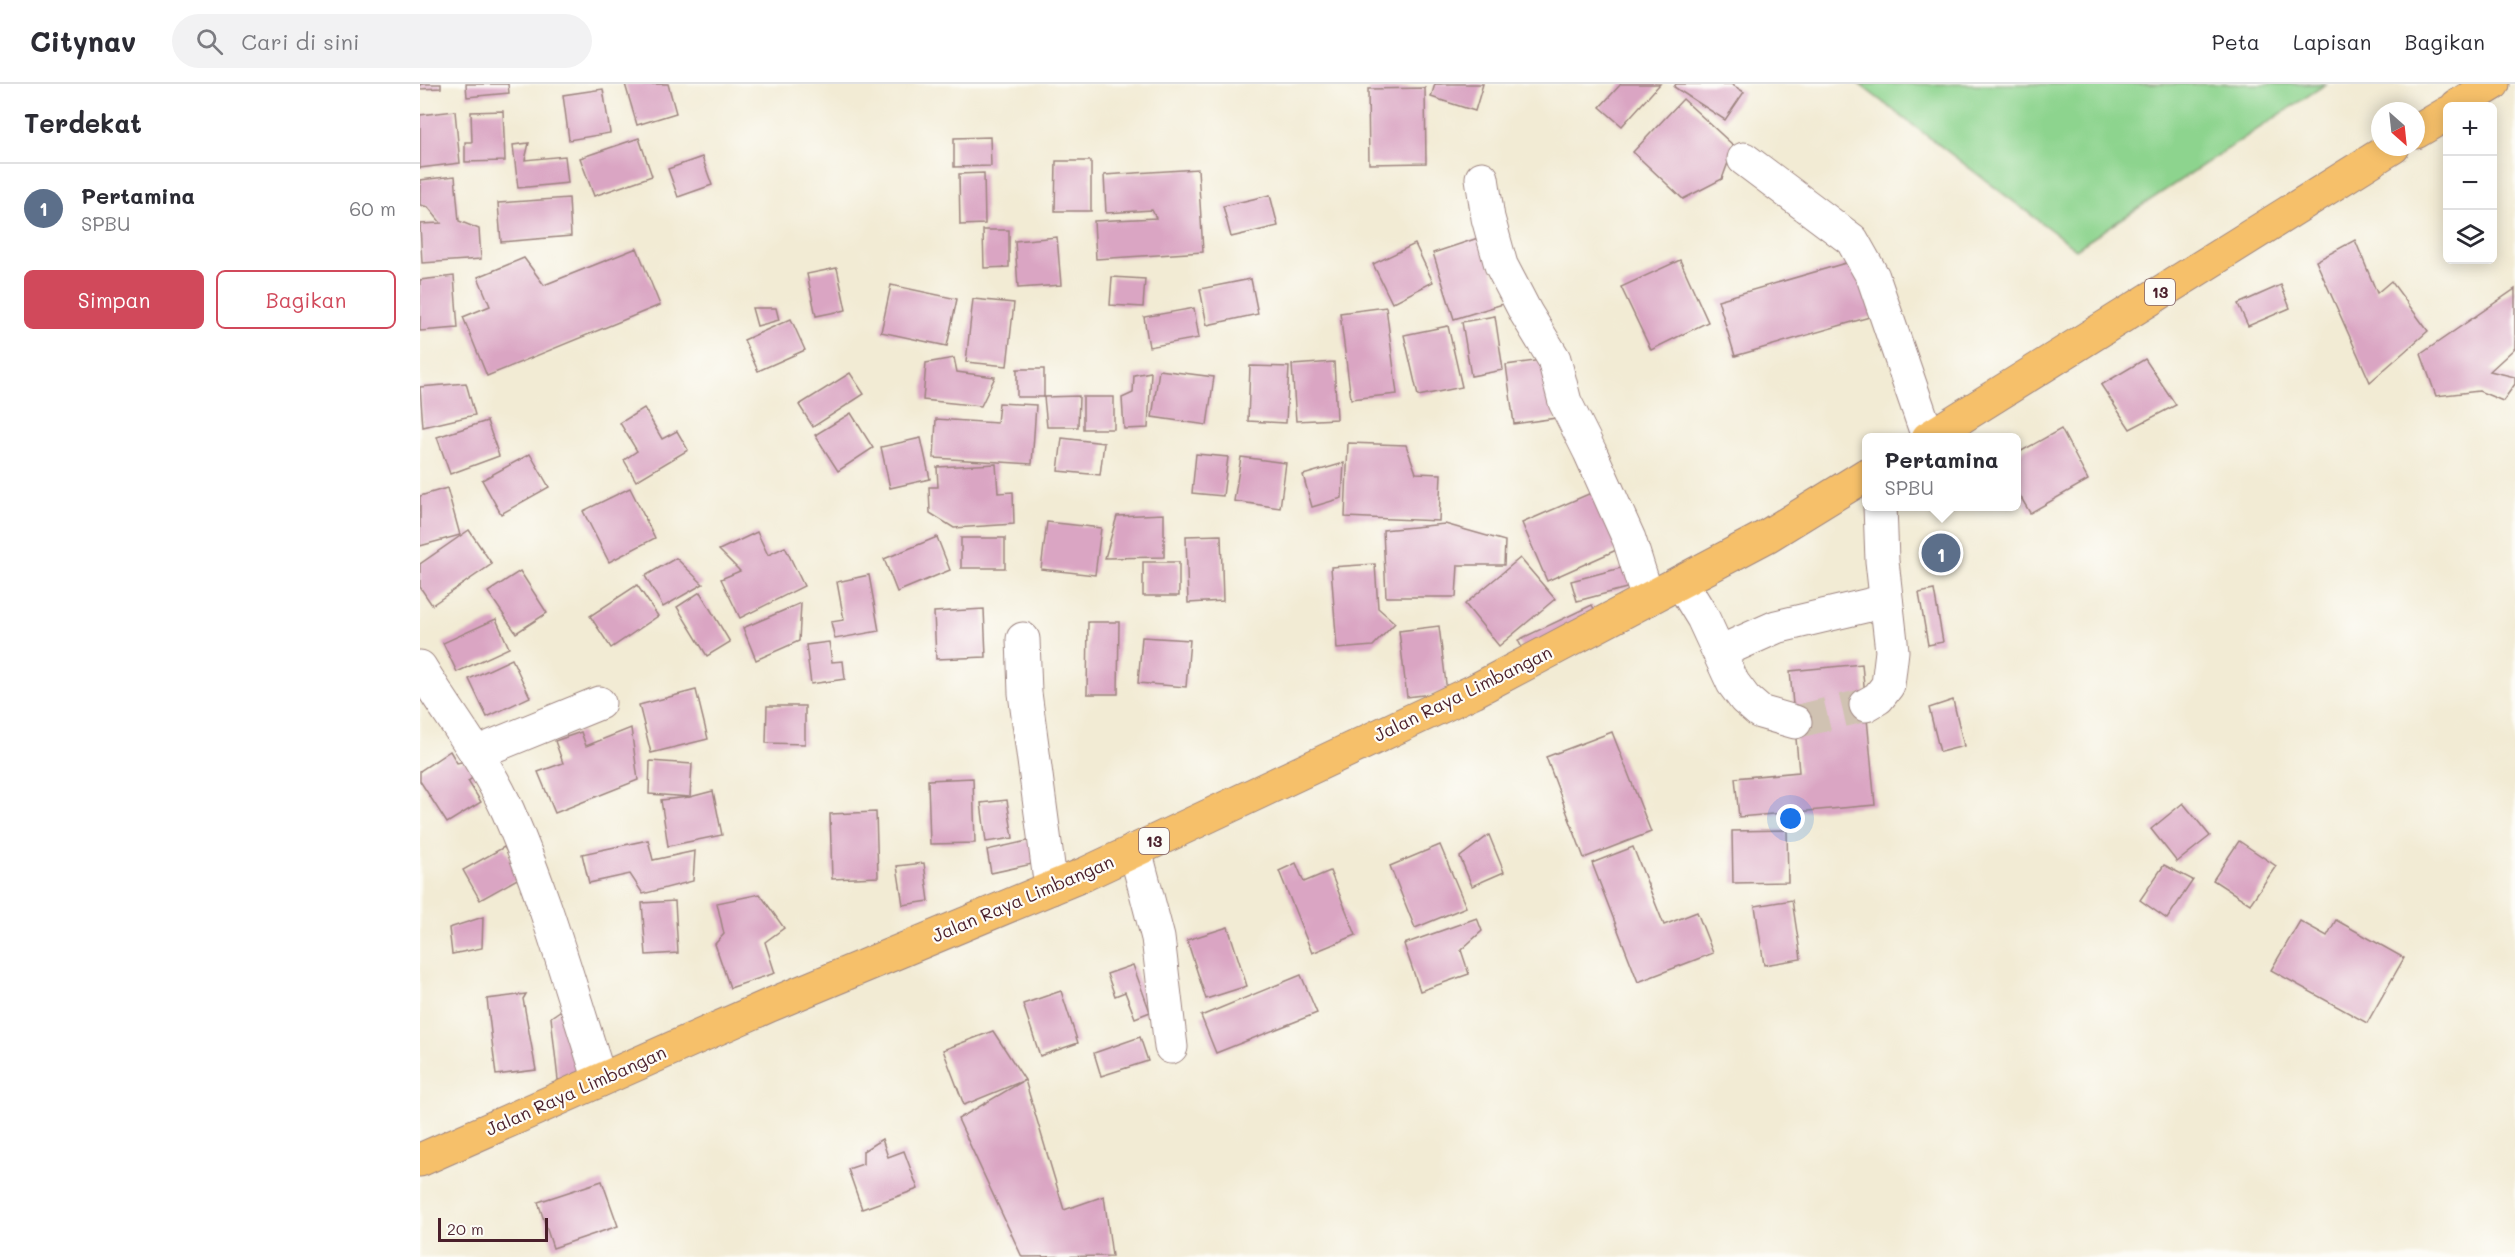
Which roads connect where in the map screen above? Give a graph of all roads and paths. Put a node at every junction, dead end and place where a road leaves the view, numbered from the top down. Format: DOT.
graph roads {
  1 [pos="2493,84"];
  2 [pos="2464,102"];
  3 [pos="2443,116"];
  4 [pos="2425,127"];
  5 [pos="2378,156"];
  6 [pos="1744,159"];
  7 [pos="1482,178"];
  8 [pos="1927,433"];
  9 [pos="1934,433"];
  10 [pos="1862,477"];
  11 [pos="1880,511"];
  12 [pos="1681,582"];
  13 [pos="1648,599"];
  14 [pos="1886,601"];
  15 [pos="1023,639"];
  16 [pos="1720,652"];
  17 [pos="420,667"];
  18 [pos="599,703"];
  19 [pos="1866,705"];
  20 [pos="1795,722"];
  21 [pos="476,753"];
  22 [pos="1135,850"];
  23 [pos="1051,888"];
  24 [pos="1171,1047"];
  25 [pos="600,1080"];
  26 [pos="420,1160"];
  1 -- 2 [label="highway"];
  3 -- 4 [label="highway"];
  5 -- 9 [label="highway, 13"];
  6 -- 8 [label="street"];
  7 -- 13 [label="street"];
  10 -- 12 [label="highway, Jalan Raya Limbangan / 13"];
  11 -- 14 [label="street"];
  12 -- 13 [label="highway, Jalan Raya Limbangan / 13"];
  12 -- 16 [label="street"];
  13 -- 22 [label="highway, Jalan Raya Limbangan / 13"];
  14 -- 16 [label="street"];
  14 -- 19 [label="street"];
  15 -- 23 [label="street"];
  16 -- 20 [label="street"];
  17 -- 21 [label="street"];
  18 -- 21 [label="street"];
  21 -- 25 [label="street"];
  22 -- 23 [label="highway, Jalan Raya Limbangan / 13"];
  22 -- 24 [label="street"];
  23 -- 25 [label="highway, Jalan Raya Limbangan / 13"];
  25 -- 26 [label="highway, Jalan Raya Limbangan / 13"];
}
